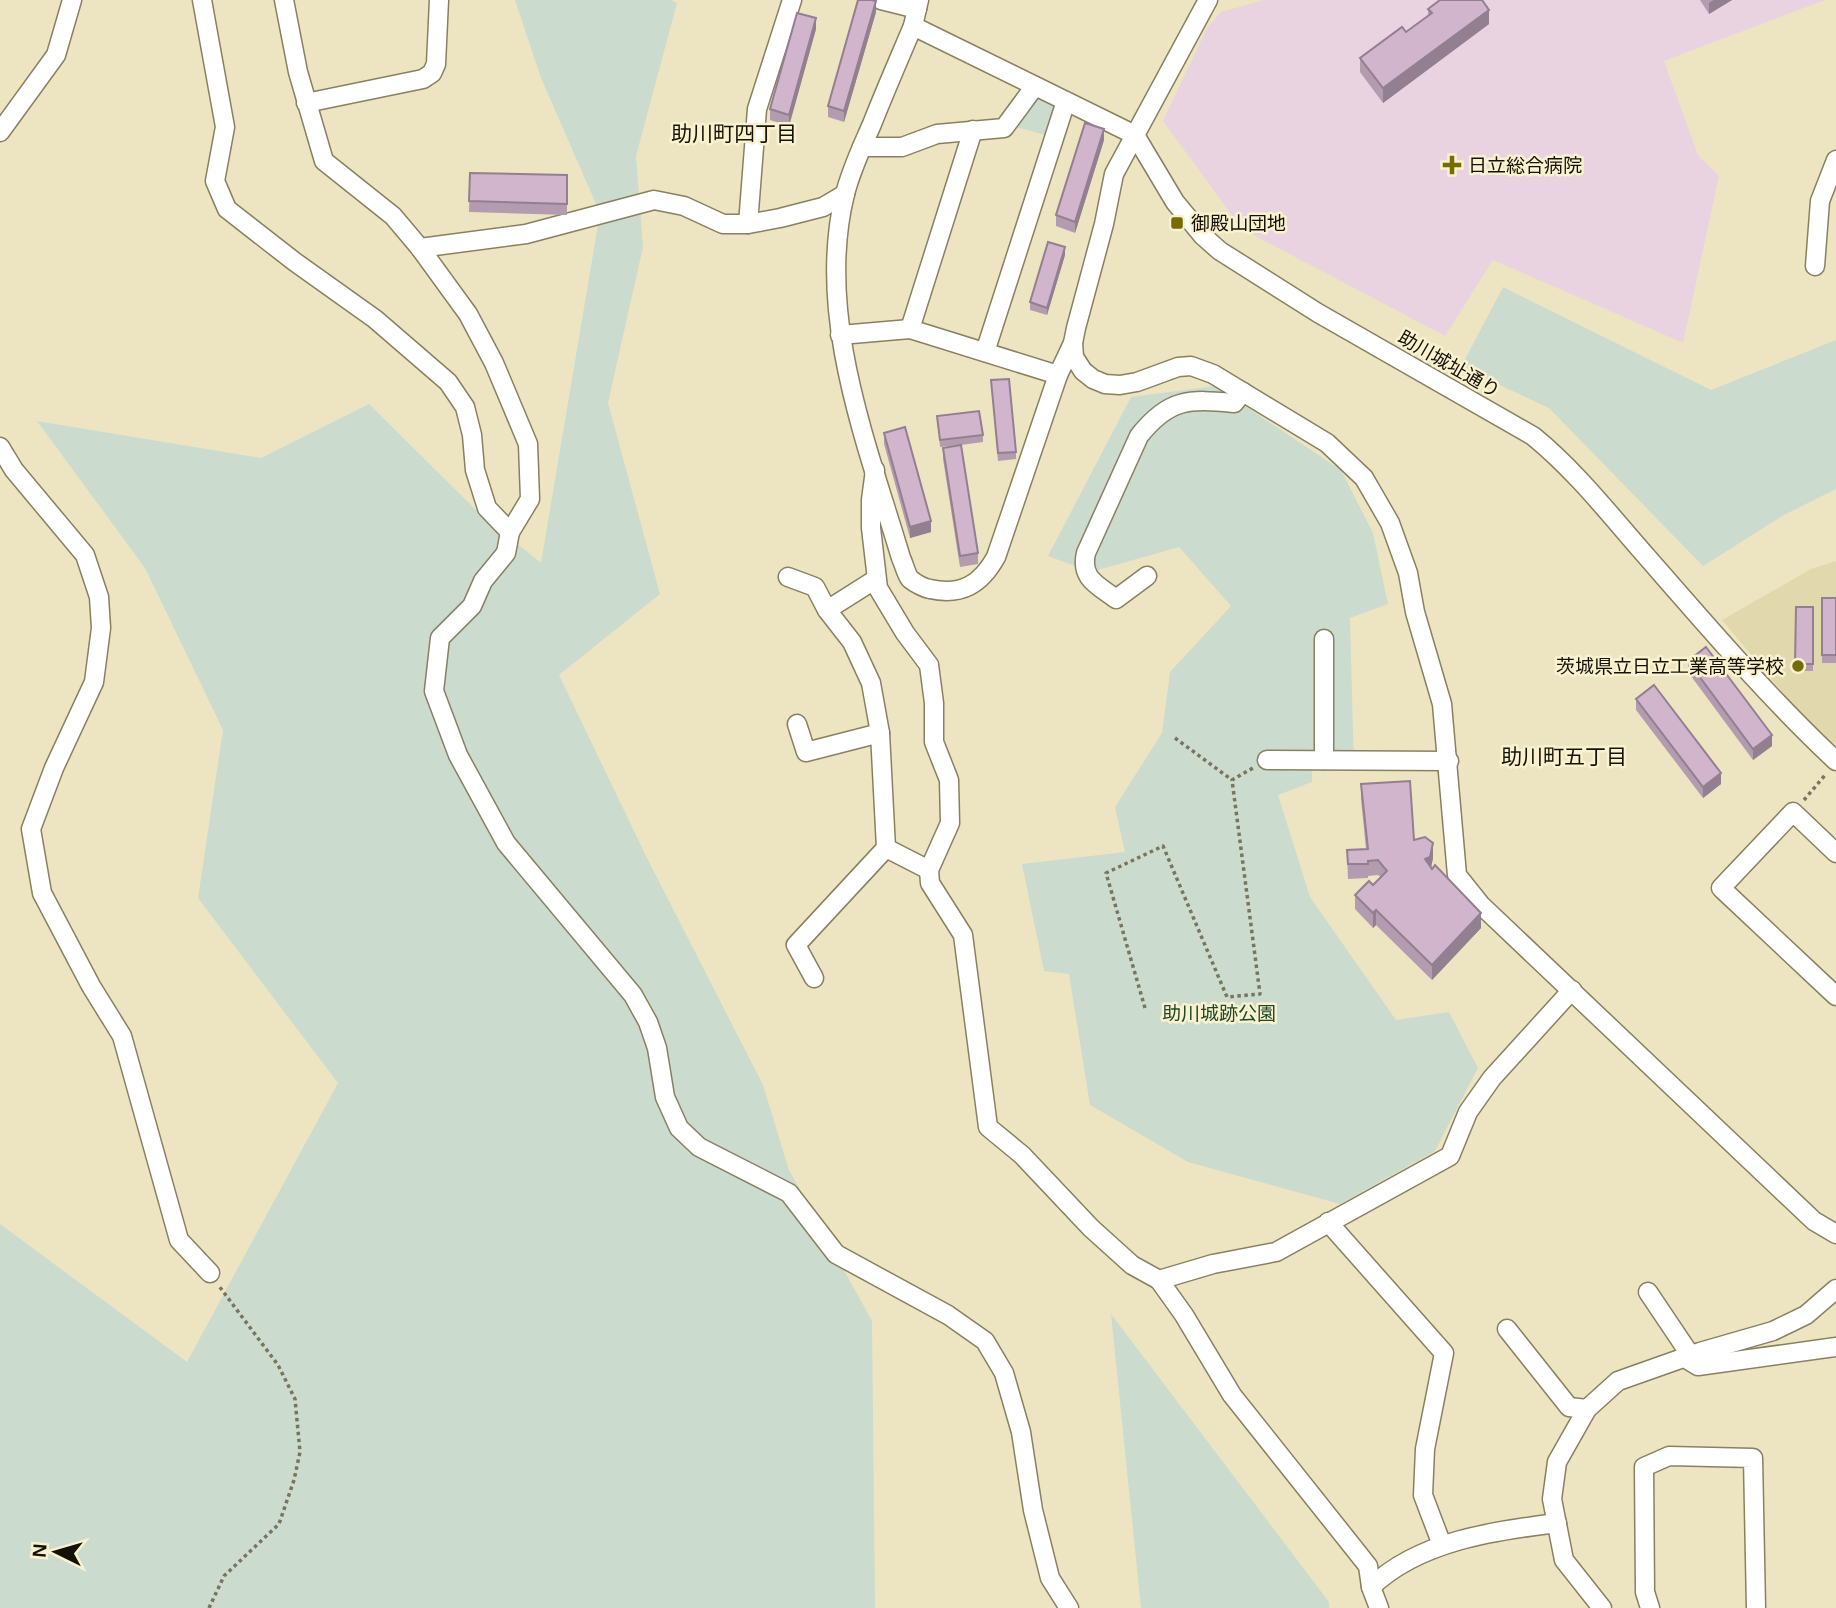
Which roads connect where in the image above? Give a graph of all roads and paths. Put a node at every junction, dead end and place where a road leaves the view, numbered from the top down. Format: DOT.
graph roads {
  1 [pos="72,0"];
  2 [pos="202,0"];
  3 [pos="284,0"];
  4 [pos="439,0"];
  5 [pos="792,0"];
  6 [pos="881,0"];
  7 [pos="1208,0"];
  8 [pos="916,12"];
  9 [pos="1035,86"];
  10 [pos="1066,102"];
  11 [pos="306,103"];
  12 [pos="973,130"];
  13 [pos="0,132"];
  14 [pos="1135,135"];
  15 [pos="862,147"];
  16 [pos="1836,160"];
  17 [pos="845,194"];
  18 [pos="748,224"];
  19 [pos="420,248"];
  20 [pos="1815,266"];
  21 [pos="910,329"];
  22 [pos="841,335"];
  23 [pos="1073,343"];
  24 [pos="985,352"];
  25 [pos="1058,375"];
  26 [pos="1243,392"];
  27 [pos="0,447"];
  28 [pos="874,470"];
  29 [pos="510,532"];
  30 [pos="1147,576"];
  31 [pos="788,577"];
  32 [pos="876,579"];
  33 [pos="827,610"];
  34 [pos="1324,639"];
  35 [pos="797,724"];
  36 [pos="880,733"];
  37 [pos="1175,738"];
  38 [pos="1267,760"];
  39 [pos="1324,760"];
  40 [pos="1448,761"];
  41 [pos="1833,765"];
  42 [pos="1232,780"];
  43 [pos="1793,812"];
  44 [pos="886,848"];
  45 [pos="1836,853"];
  46 [pos="929,870"];
  47 [pos="814,978"];
  48 [pos="1572,990"];
  49 [pos="1836,996"];
  50 [pos="1145,1008"];
  51 [pos="1328,1222"];
  52 [pos="1836,1234"];
  53 [pos="209,1273"];
  54 [pos="1159,1280"];
  55 [pos="1836,1289"];
  56 [pos="1648,1292"];
  57 [pos="1507,1329"];
  58 [pos="1836,1347"];
  59 [pos="1688,1357"];
  60 [pos="1587,1409"];
  61 [pos="1557,1523"];
  62 [pos="1442,1545"];
  63 [pos="1371,1587"];
  64 [pos="209,1608"];
  65 [pos="1069,1608"];
  66 [pos="1379,1608"];
  67 [pos="1602,1608"];
  68 [pos="1650,1608"];
  69 [pos="1756,1608"];
  1 -- 13 [label="street"];
  2 -- 29 [label="street"];
  3 -- 11 [label="street"];
  4 -- 11 [label="street"];
  5 -- 18 [label="street"];
  6 -- 8 [label="street"];
  7 -- 14 [label="street"];
  8 -- 9 [label="street"];
  8 -- 15 [label="street"];
  9 -- 10 [label="street"];
  9 -- 12 [label="street"];
  10 -- 14 [label="street"];
  10 -- 24 [label="street"];
  11 -- 19 [label="street"];
  12 -- 15 [label="street"];
  12 -- 21 [label="street"];
  14 -- 23 [label="street"];
  14 -- 41 [label="street, 助川城址通り"];
  15 -- 17 [label="street"];
  16 -- 20 [label="street"];
  17 -- 18 [label="street"];
  17 -- 22 [label="street"];
  18 -- 19 [label="street"];
  19 -- 29 [label="street"];
  21 -- 22 [label="street"];
  21 -- 24 [label="street"];
  22 -- 28 [label="street"];
  23 -- 25 [label="street"];
  23 -- 26 [label="street"];
  24 -- 25 [label="street"];
  25 -- 28 [label="street"];
  26 -- 30 [label="street"];
  26 -- 40 [label="street"];
  27 -- 53 [label="street"];
  28 -- 32 [label="street"];
  29 -- 65 [label="street"];
  31 -- 33 [label="street"];
  32 -- 33 [label="street"];
  32 -- 46 [label="street"];
  33 -- 36 [label="street"];
  34 -- 39 [label="street"];
  35 -- 36 [label="street"];
  36 -- 44 [label="street"];
  37 -- 42 [label="path"];
  38 -- 39 [label="street"];
  38 -- 42 [label="path"];
  39 -- 40 [label="street"];
  40 -- 48 [label="street"];
  41 -- 43 [label="path"];
  42 -- 50 [label="path"];
  43 -- 45 [label="street"];
  43 -- 49 [label="street"];
  44 -- 46 [label="street"];
  44 -- 47 [label="street"];
  46 -- 54 [label="street"];
  48 -- 51 [label="street"];
  48 -- 52 [label="street"];
  51 -- 54 [label="street"];
  51 -- 62 [label="street"];
  53 -- 64 [label="path"];
  54 -- 63 [label="street"];
  55 -- 59 [label="street"];
  56 -- 59 [label="street"];
  57 -- 60 [label="street"];
  58 -- 59 [label="street"];
  59 -- 60 [label="street"];
  60 -- 61 [label="street"];
  61 -- 62 [label="street"];
  61 -- 67 [label="street"];
  62 -- 63 [label="street"];
  63 -- 66 [label="street"];
  68 -- 69 [label="street"];
}
